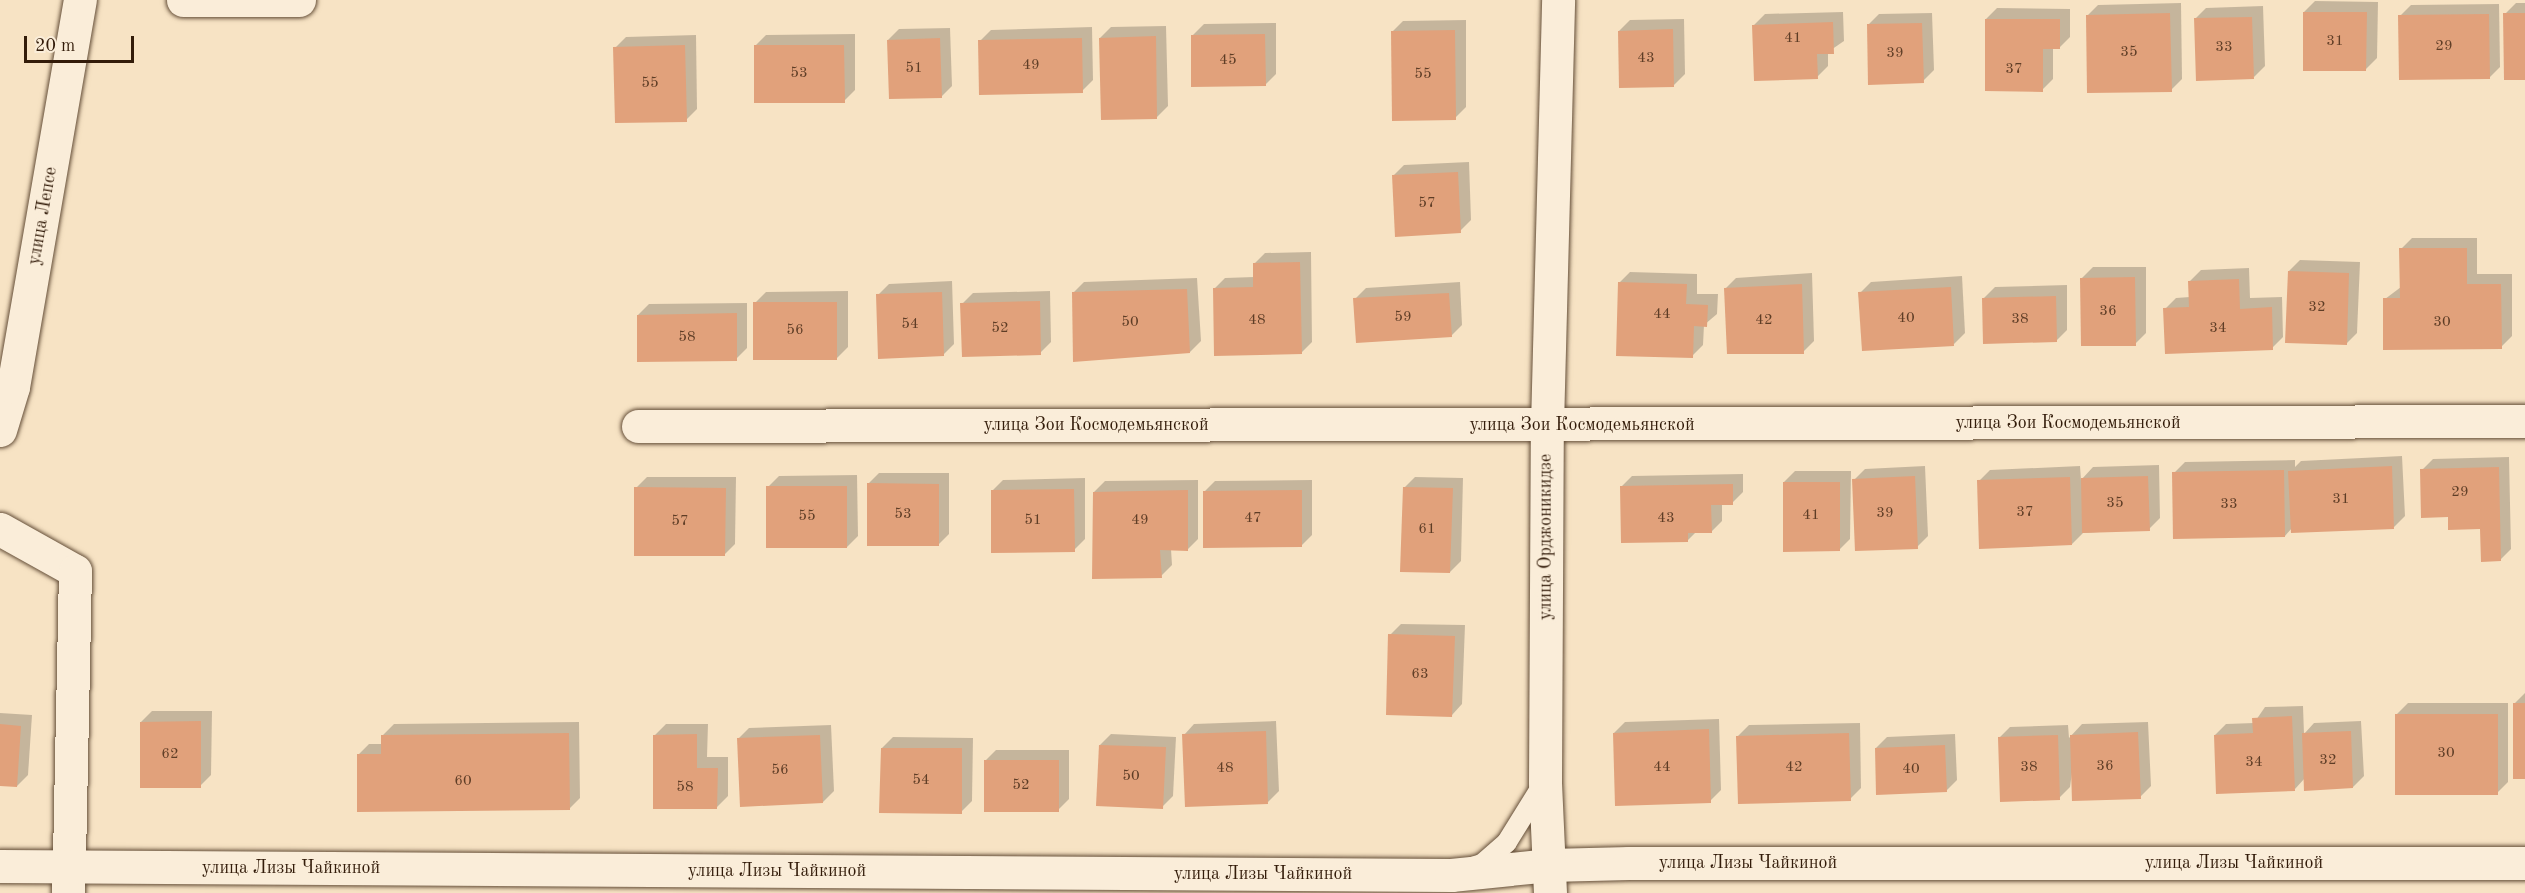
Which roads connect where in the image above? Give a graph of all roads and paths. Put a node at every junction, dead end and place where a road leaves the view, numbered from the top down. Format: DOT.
graph roads {
  1 [pos="81,0"];
  2 [pos="183,0"];
  3 [pos="299,0"];
  4 [pos="1558,0"];
  5 [pos="2525,421"];
  6 [pos="1547,425"];
  7 [pos="638,426"];
  8 [pos="0,430"];
  9 [pos="0,530"];
  10 [pos="1545,782"];
  11 [pos="2525,863"];
  12 [pos="0,866"];
  13 [pos="1451,875"];
  14 [pos="1550,879"];
  15 [pos="69,880"];
  1 -- 8 [label="street, улица Лепсе"];
  2 -- 3 [label="street"];
  4 -- 6 [label="street, улица Орджоникидзе"];
  5 -- 6 [label="street, улица Зои Космодемьянской"];
  6 -- 7 [label="street, улица Зои Космодемьянской"];
  6 -- 10 [label="street, улица Орджоникидзе"];
  9 -- 15 [label="street"];
  10 -- 13 [label="lane"];
  10 -- 14 [label="street, улица Орджоникидзе"];
  11 -- 14 [label="street, улица Лизы Чайкиной"];
  12 -- 15 [label="street, улица Лизы Чайкиной"];
  13 -- 14 [label="street, улица Лизы Чайкиной"];
  13 -- 15 [label="street, улица Лизы Чайкиной"];
}
